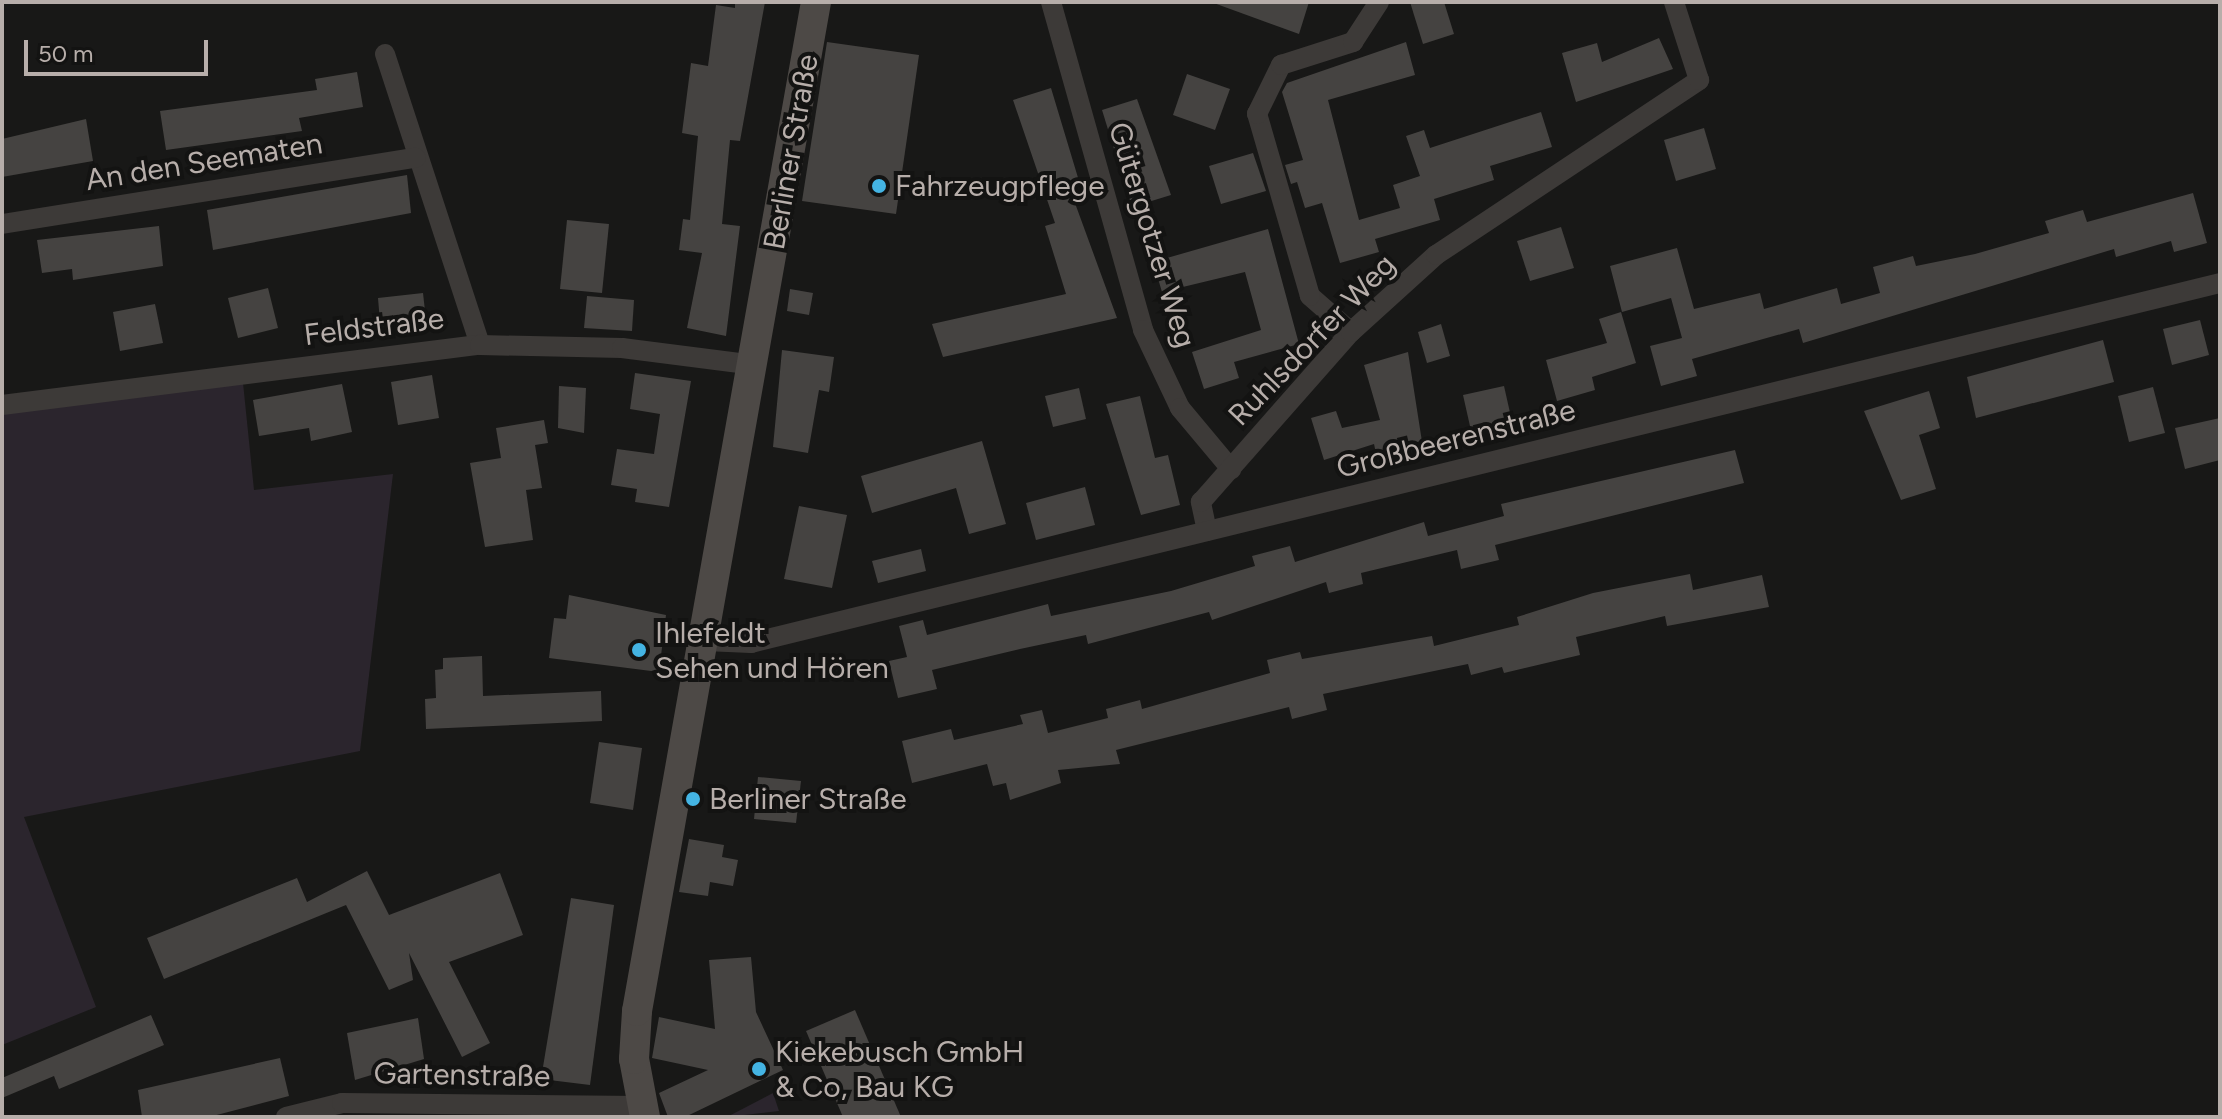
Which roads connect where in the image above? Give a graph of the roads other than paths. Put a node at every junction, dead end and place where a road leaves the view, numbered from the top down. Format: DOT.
graph roads {
  1 [pos="816,2"];
  2 [pos="1051,2"];
  3 [pos="1379,2"];
  4 [pos="1674,2"];
  5 [pos="385,54"];
  6 [pos="416,158"];
  7 [pos="2,224"];
  8 [pos="2220,283"];
  9 [pos="1351,332"];
  10 [pos="480,345"];
  11 [pos="755,365"];
  12 [pos="2,405"];
  13 [pos="1231,469"];
  14 [pos="1207,531"];
  15 [pos="705,641"];
  16 [pos="642,1112"];
  17 [pos="286,1117"];
  1 -- 11 [label="main road, Berliner Straße"];
  2 -- 13 [label="street, Gütergotzer Weg"];
  3 -- 9 [label="street"];
  4 -- 9 [label="street, Ruhlsdorfer Weg"];
  5 -- 6 [label="street"];
  6 -- 7 [label="street, An den Seematen"];
  6 -- 10 [label="street"];
  8 -- 14 [label="street, Großbeerenstraße"];
  9 -- 13 [label="street, Ruhlsdorfer Weg"];
  10 -- 11 [label="street, Feldstraße"];
  10 -- 12 [label="street, Feldstraße"];
  11 -- 15 [label="main road, Berliner Straße"];
  13 -- 14 [label="street, Ruhlsdorfer Weg"];
  14 -- 15 [label="street, Großbeerenstraße"];
  15 -- 16 [label="main road, Berliner Straße"];
  16 -- 17 [label="street, Gartenstraße"];
}
